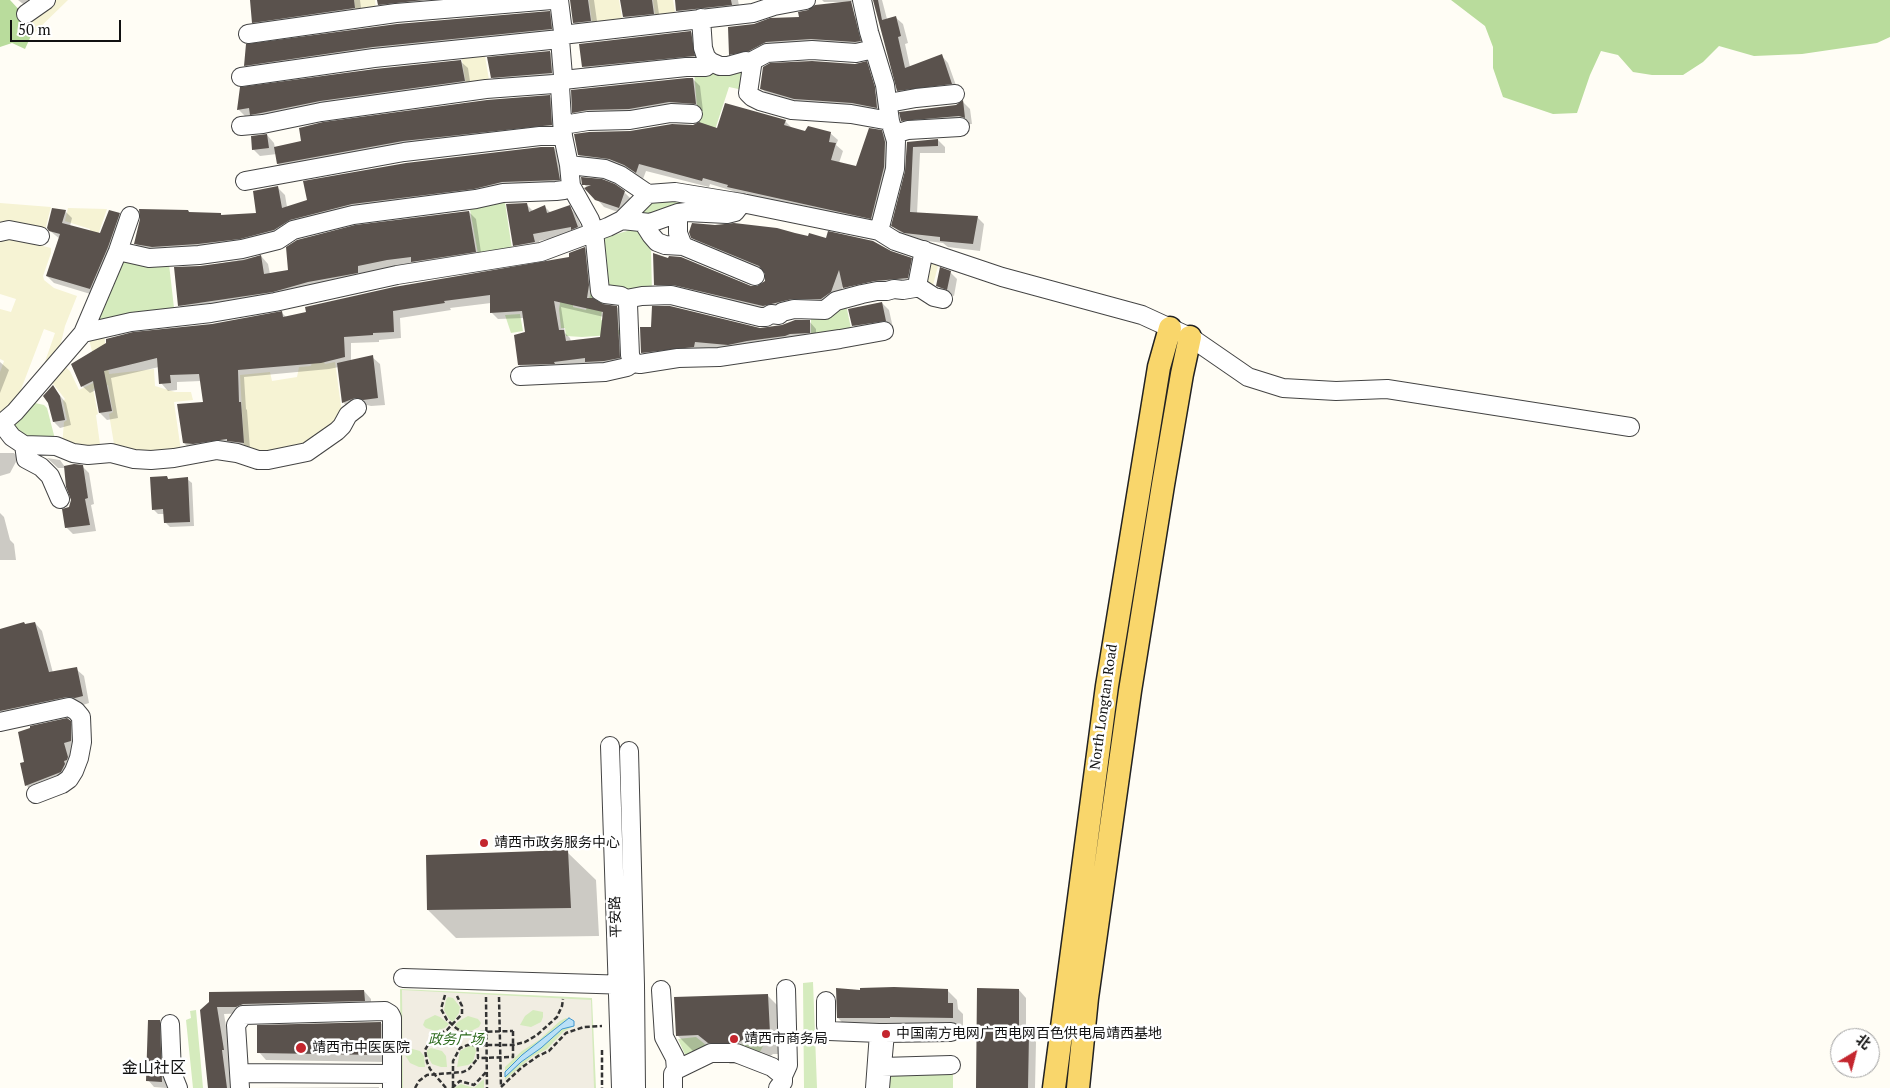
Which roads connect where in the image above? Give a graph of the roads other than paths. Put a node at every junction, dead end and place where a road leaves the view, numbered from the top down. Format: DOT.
graph roads {
  1 [pos="46,0"];
  2 [pos="552,0"];
  3 [pos="559,0"];
  4 [pos="806,0"];
  5 [pos="862,0"];
  6 [pos="26,14"];
  7 [pos="701,18"];
  8 [pos="248,34"];
  9 [pos="561,37"];
  10 [pos="874,50"];
  11 [pos="711,62"];
  12 [pos="750,62"];
  13 [pos="241,77"];
  14 [pos="562,83"];
  15 [pos="956,94"];
  16 [pos="694,114"];
  17 [pos="891,120"];
  18 [pos="241,126"];
  19 [pos="960,127"];
  20 [pos="563,131"];
  21 [pos="569,165"];
  22 [pos="245,181"];
  23 [pos="571,186"];
  24 [pos="648,194"];
  25 [pos="742,203"];
  26 [pos="678,213"];
  27 [pos="130,216"];
  28 [pos="622,220"];
  29 [pos="644,224"];
  30 [pos="594,231"];
  31 [pos="879,231"];
  32 [pos="0,232"];
  33 [pos="40,236"];
  34 [pos="683,246"];
  35 [pos="924,250"];
  36 [pos="118,252"];
  37 [pos="754,276"];
  38 [pos="917,286"];
  39 [pos="626,299"];
  40 [pos="943,299"];
  41 [pos="1170,328"];
  42 [pos="884,331"];
  43 [pos="83,333"];
  44 [pos="1190,337"];
  45 [pos="633,363"];
  46 [pos="520,376"];
  47 [pos="357,408"];
  48 [pos="1,425"];
  49 [pos="1630,427"];
  50 [pos="24,445"];
  51 [pos="60,500"];
  52 [pos="0,722"];
  53 [pos="610,746"];
  54 [pos="629,751"];
  55 [pos="36,794"];
  56 [pos="402,978"];
  57 [pos="627,985"];
  58 [pos="786,989"];
  59 [pos="661,990"];
  60 [pos="826,1001"];
  61 [pos="170,1024"];
  62 [pos="951,1032"];
  63 [pos="882,1033"];
  64 [pos="951,1065"];
  65 [pos="882,1068"];
  66 [pos="676,1070"];
  67 [pos="239,1080"];
  68 [pos="392,1081"];
  69 [pos="781,1082"];
  70 [pos="178,1088"];
  71 [pos="621,1088"];
  72 [pos="636,1088"];
  73 [pos="673,1088"];
  74 [pos="875,1088"];
  75 [pos="880,1088"];
  76 [pos="1054,1088"];
  77 [pos="1078,1088"];
  1 -- 6 [label="street"];
  2 -- 8 [label="street"];
  3 -- 9 [label="street"];
  4 -- 7 [label="street"];
  5 -- 10 [label="street"];
  7 -- 9 [label="street"];
  7 -- 11 [label="street"];
  9 -- 13 [label="street"];
  9 -- 14 [label="street"];
  10 -- 12 [label="street"];
  10 -- 17 [label="street"];
  11 -- 12 [label="street"];
  11 -- 14 [label="street"];
  12 -- 17 [label="street"];
  14 -- 18 [label="street"];
  14 -- 20 [label="street"];
  15 -- 17 [label="street"];
  16 -- 20 [label="street"];
  17 -- 19 [label="street"];
  17 -- 31 [label="street"];
  20 -- 21 [label="street"];
  20 -- 22 [label="street"];
  21 -- 23 [label="street"];
  21 -- 24 [label="street"];
  23 -- 30 [label="street"];
  23 -- 36 [label="street"];
  24 -- 25 [label="street"];
  24 -- 28 [label="street"];
  25 -- 26 [label="street"];
  25 -- 31 [label="street"];
  26 -- 29 [label="street"];
  26 -- 34 [label="street"];
  27 -- 36 [label="street"];
  28 -- 29 [label="street"];
  28 -- 30 [label="street"];
  29 -- 34 [label="street"];
  30 -- 39 [label="street"];
  30 -- 43 [label="street"];
  31 -- 35 [label="street"];
  32 -- 33 [label="street"];
  34 -- 37 [label="street"];
  35 -- 38 [label="street"];
  35 -- 41 [label="street"];
  36 -- 43 [label="street"];
  38 -- 39 [label="street"];
  38 -- 40 [label="street"];
  39 -- 45 [label="street"];
  41 -- 44 [label="street"];
  41 -- 76 [label="main road, North Longtan Road"];
  42 -- 45 [label="street"];
  43 -- 48 [label="street"];
  44 -- 49 [label="street"];
  44 -- 77 [label="main road, North Longtan Road"];
  45 -- 46 [label="street"];
  47 -- 50 [label="street"];
  48 -- 50 [label="street"];
  50 -- 51 [label="street"];
  52 -- 55 [label="street"];
  53 -- 57 [label="street, 平安路"];
  54 -- 57 [label="street, 平安路"];
  56 -- 57 [label="street"];
  57 -- 71 [label="street, 平安路"];
  57 -- 72 [label="street, 平安路"];
  58 -- 69 [label="street"];
  59 -- 66 [label="street"];
  60 -- 63 [label="street"];
  61 -- 70 [label="street"];
  62 -- 63 [label="street"];
  63 -- 65 [label="street"];
  63 -- 74 [label="street"];
  64 -- 65 [label="street"];
  65 -- 75 [label="street"];
  66 -- 69 [label="street"];
  66 -- 73 [label="street"];
  67 -- 68 [label="street"];
  67 -- 68 [label="street"];
}
